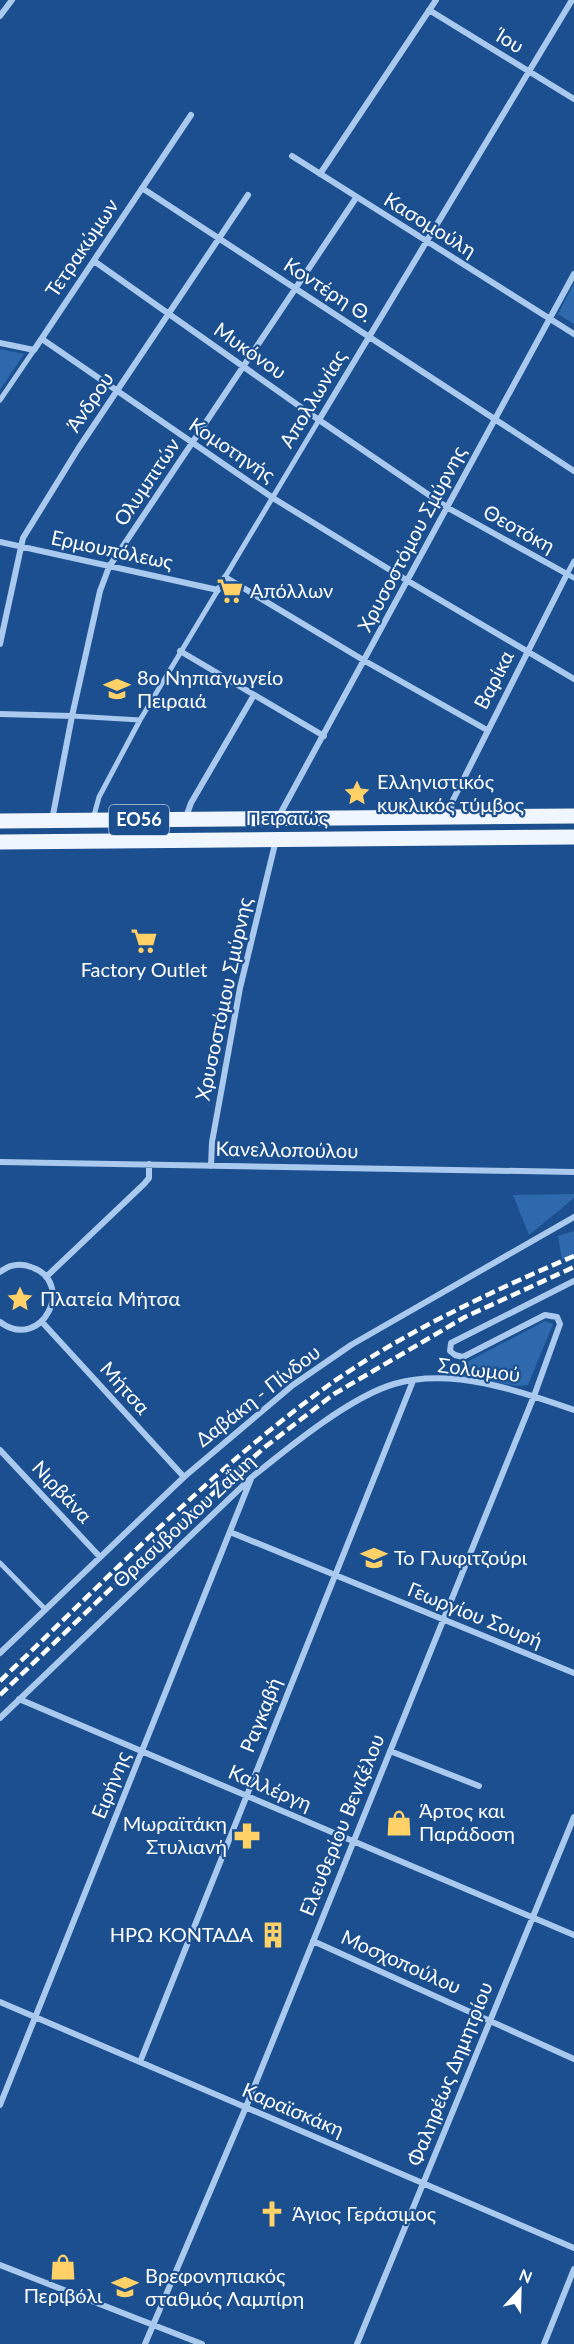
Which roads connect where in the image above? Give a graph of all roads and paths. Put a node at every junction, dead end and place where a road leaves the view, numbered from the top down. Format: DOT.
graph roads {
  1 [pos="12,0"];
  2 [pos="436,0"];
  3 [pos="572,0"];
  4 [pos="429,10"];
  5 [pos="0,16"];
  6 [pos="528,71"];
  7 [pos="574,99"];
  8 [pos="191,115"];
  9 [pos="292,156"];
  10 [pos="321,174"];
  11 [pos="142,188"];
  12 [pos="248,195"];
  13 [pos="356,198"];
  14 [pos="219,239"];
  15 [pos="427,242"];
  16 [pos="94,261"];
  17 [pos="574,274"];
  18 [pos="296,290"];
  19 [pos="169,315"];
  20 [pos="550,320"];
  21 [pos="574,334"];
  22 [pos="369,338"];
  23 [pos="42,339"];
  24 [pos="0,343"];
  25 [pos="34,350"];
  26 [pos="244,367"];
  27 [pos="118,391"];
  28 [pos="0,400"];
  29 [pos="319,420"];
  30 [pos="495,420"];
  31 [pos="193,443"];
  32 [pos="574,471"];
  33 [pos="273,498"];
  34 [pos="448,508"];
  35 [pos="0,542"];
  36 [pos="20,546"];
  37 [pos="574,561"];
  38 [pos="110,567"];
  39 [pos="567,574"];
  40 [pos="225,577"];
  41 [pos="574,578"];
  42 [pos="408,581"];
  43 [pos="218,590"];
  44 [pos="0,644"];
  45 [pos="180,651"];
  46 [pos="527,651"];
  47 [pos="365,661"];
  48 [pos="574,679"];
  49 [pos="254,695"];
  50 [pos="0,714"];
  51 [pos="72,716"];
  52 [pos="140,720"];
  53 [pos="487,730"];
  54 [pos="324,736"];
  55 [pos="574,816"];
  56 [pos="450,817"];
  57 [pos="278,819"];
  58 [pos="185,820"];
  59 [pos="0,821"];
  60 [pos="52,821"];
  61 [pos="93,821"];
  62 [pos="574,837"];
  63 [pos="276,840"];
  64 [pos="0,842"];
  65 [pos="0,1162"];
  66 [pos="149,1164"];
  67 [pos="211,1166"];
  68 [pos="574,1172"];
  69 [pos="574,1217"];
  70 [pos="0,1272"];
  71 [pos="46,1277"];
  72 [pos="574,1281"];
  73 [pos="42,1322"];
  74 [pos="0,1323"];
  75 [pos="413,1381"];
  76 [pos="534,1395"];
  77 [pos="574,1410"];
  78 [pos="0,1450"];
  79 [pos="184,1477"];
  80 [pos="252,1477"];
  81 [pos="230,1532"];
  82 [pos="100,1557"];
  83 [pos="0,1563"];
  84 [pos="335,1575"];
  85 [pos="45,1609"];
  86 [pos="443,1619"];
  87 [pos="0,1653"];
  88 [pos="574,1673"];
  89 [pos="20,1699"];
  90 [pos="0,1718"];
  91 [pos="142,1751"];
  92 [pos="390,1751"];
  93 [pos="479,1786"];
  94 [pos="246,1796"];
  95 [pos="574,1817"];
  96 [pos="353,1841"];
  97 [pos="533,1918"];
  98 [pos="574,1935"];
  99 [pos="313,1941"];
  100 [pos="0,2002"];
  101 [pos="35,2017"];
  102 [pos="490,2020"];
  103 [pos="574,2059"];
  104 [pos="140,2062"];
  105 [pos="0,2105"];
  106 [pos="246,2107"];
  107 [pos="423,2183"];
  108 [pos="574,2248"];
  109 [pos="0,2265"];
  110 [pos="574,2269"];
  111 [pos="153,2325"];
  112 [pos="145,2344"];
  113 [pos="202,2344"];
  114 [pos="357,2344"];
  115 [pos="544,2344"];
  1 -- 5 [label="street"];
  2 -- 4 [label="street"];
  3 -- 6 [label="street, Απολλωνίας"];
  4 -- 6 [label="street, Ίου"];
  4 -- 10 [label="street"];
  6 -- 7 [label="street, Ίου"];
  6 -- 15 [label="street, Απολλωνίας"];
  8 -- 11 [label="street, Τετρακώμων"];
  9 -- 10 [label="street, Κασομούλη"];
  10 -- 13 [label="street, Κασομούλη"];
  11 -- 14 [label="street, Κοντέρη Θ."];
  11 -- 16 [label="street, Τετρακώμων"];
  12 -- 14 [label="street, Άνδρου"];
  13 -- 15 [label="street, Κασομούλη"];
  13 -- 18 [label="street, Ολυμπιτών"];
  14 -- 18 [label="street, Κοντέρη Θ."];
  14 -- 19 [label="street, Άνδρου"];
  15 -- 20 [label="street, Κασομούλη"];
  15 -- 22 [label="street, Απολλωνίας"];
  16 -- 19 [label="street, Μυκόνου"];
  16 -- 23 [label="street, Τετρακώμων"];
  17 -- 20 [label="street, Χρυσοστόμου Σμύρνης"];
  18 -- 22 [label="street, Κοντέρη Θ."];
  18 -- 26 [label="street, Ολυμπιτών"];
  19 -- 26 [label="street, Μυκόνου"];
  19 -- 27 [label="street, Άνδρου"];
  20 -- 21 [label="street, Κασομούλη"];
  20 -- 30 [label="street, Χρυσοστόμου Σμύρνης"];
  22 -- 29 [label="street, Απολλωνίας"];
  22 -- 30 [label="street, Κοντέρη Θ."];
  23 -- 25 [label="street, Τετρακώμων"];
  23 -- 27 [label="street, Κομοτηνής"];
  24 -- 25 [label="street"];
  25 -- 28 [label="street, Τετρακώμων"];
  26 -- 29 [label="street, Μυκόνου"];
  26 -- 31 [label="street, Ολυμπιτών"];
  27 -- 31 [label="street, Κομοτηνής"];
  27 -- 36 [label="street, Άνδρου"];
  29 -- 33 [label="street, Απολλωνίας"];
  29 -- 34 [label="street, Μυκόνου"];
  30 -- 32 [label="street, Κοντέρη Θ."];
  30 -- 34 [label="street, Χρυσοστόμου Σμύρνης"];
  31 -- 33 [label="street, Κομοτηνής"];
  31 -- 38 [label="street, Ολυμπιτών"];
  33 -- 40 [label="street, Απολλωνίας"];
  33 -- 42 [label="street, Κομοτηνής"];
  34 -- 39 [label="street, Θεοτόκη"];
  34 -- 42 [label="street, Χρυσοστόμου Σμύρνης"];
  35 -- 36 [label="street, Ερμουπόλεως"];
  36 -- 38 [label="street, Ερμουπόλεως"];
  36 -- 44 [label="street, Άνδρου"];
  37 -- 39 [label="street, Βαρίκα"];
  38 -- 43 [label="street, Ερμουπόλεως"];
  38 -- 51 [label="street, Ολυμπιτών"];
  39 -- 41 [label="street, Θεοτόκη"];
  39 -- 46 [label="street, Βαρίκα"];
  40 -- 43 [label="street, Απολλωνίας"];
  40 -- 47 [label="street"];
  42 -- 46 [label="street, Κομοτηνής"];
  42 -- 47 [label="street, Χρυσοστόμου Σμύρνης"];
  43 -- 45 [label="street, Απολλωνίας"];
  45 -- 49 [label="street"];
  45 -- 52 [label="street, Απολλωνίας"];
  46 -- 48 [label="street, Κομοτηνής"];
  46 -- 53 [label="street, Βαρίκα"];
  47 -- 53 [label="street"];
  47 -- 54 [label="street, Χρυσοστόμου Σμύρνης"];
  49 -- 54 [label="street"];
  49 -- 58 [label="street"];
  50 -- 51 [label="street"];
  51 -- 52 [label="street"];
  51 -- 60 [label="street, Ολυμπιτών"];
  52 -- 61 [label="street, Απολλωνίας"];
  53 -- 56 [label="street, Βαρίκα"];
  54 -- 57 [label="street, Χρυσοστόμου Σμύρνης"];
  55 -- 56 [label="main road, Πειραιώς / ΕΟ56"];
  56 -- 57 [label="main road, Πειραιώς / ΕΟ56"];
  57 -- 58 [label="main road, Πειραιώς / ΕΟ56"];
  58 -- 61 [label="main road, Πειραιώς / ΕΟ56"];
  59 -- 60 [label="main road, Πειραιώς / ΕΟ56"];
  60 -- 61 [label="main road, Πειραιώς / ΕΟ56"];
  62 -- 63 [label="main road, Πειραιώς / ΕΟ56"];
  63 -- 64 [label="main road, Πειραιώς / ΕΟ56"];
  63 -- 67 [label="street, Χρυσοστόμου Σμύρνης"];
  65 -- 66 [label="street, Κανελλοπούλου"];
  66 -- 67 [label="street, Κανελλοπούλου"];
  66 -- 71 [label="street"];
  67 -- 68 [label="street, Κανελλοπούλου"];
  69 -- 79 [label="street, Δαβάκη - Πίνδου"];
  70 -- 71 [label="street"];
  71 -- 73 [label="street"];
  72 -- 76 [label="street, Ελευθερίου Βενιζέλου"];
  73 -- 74 [label="street"];
  73 -- 79 [label="street, Μήτσα"];
  75 -- 76 [label="street, Σολωμού"];
  75 -- 80 [label="street, Θρασύβουλου Ζαΐμη"];
  75 -- 84 [label="street, Ραγκαβή"];
  76 -- 77 [label="street, Σολωμού"];
  76 -- 86 [label="street, Ελευθερίου Βενιζέλου"];
  78 -- 82 [label="street, Νιρβάνα"];
  79 -- 82 [label="street, Δαβάκη - Πίνδου"];
  80 -- 81 [label="street, Ειρήνης"];
  80 -- 89 [label="street, Θρασύβουλου Ζαΐμη"];
  81 -- 84 [label="street, Γεωργίου Σουρή"];
  81 -- 91 [label="street, Ειρήνης"];
  82 -- 85 [label="street, Δαβάκη - Πίνδου"];
  83 -- 85 [label="street"];
  84 -- 86 [label="street, Γεωργίου Σουρή"];
  84 -- 94 [label="street, Ραγκαβή"];
  85 -- 87 [label="street, Δαβάκη - Πίνδου"];
  86 -- 88 [label="street, Γεωργίου Σουρή"];
  86 -- 92 [label="street, Ελευθερίου Βενιζέλου"];
  89 -- 90 [label="street, Θρασύβουλου Ζαΐμη"];
  89 -- 91 [label="street, Καλλέργη"];
  91 -- 94 [label="street, Καλλέργη"];
  91 -- 101 [label="street, Ειρήνης"];
  92 -- 93 [label="street"];
  92 -- 96 [label="street, Ελευθερίου Βενιζέλου"];
  94 -- 96 [label="street, Καλλέργη"];
  94 -- 104 [label="street, Ραγκαβή"];
  95 -- 97 [label="street, Φαληρέως Δημητρίου"];
  96 -- 97 [label="street, Καλλέργη"];
  96 -- 99 [label="street, Ελευθερίου Βενιζέλου"];
  97 -- 98 [label="street, Καλλέργη"];
  97 -- 102 [label="street, Φαληρέως Δημητρίου"];
  99 -- 102 [label="street, Μοσχοπούλου"];
  99 -- 106 [label="street, Ελευθερίου Βενιζέλου"];
  100 -- 101 [label="street, Καραϊσκάκη"];
  101 -- 104 [label="street, Καραϊσκάκη"];
  101 -- 105 [label="street, Ειρήνης"];
  102 -- 103 [label="street, Μοσχοπούλου"];
  102 -- 107 [label="street, Φαληρέως Δημητρίου"];
  104 -- 106 [label="street, Καραϊσκάκη"];
  106 -- 107 [label="street, Καραϊσκάκη"];
  106 -- 111 [label="street, Ελευθερίου Βενιζέλου"];
  107 -- 108 [label="street, Καραϊσκάκη"];
  107 -- 114 [label="street, Φαληρέως Δημητρίου"];
  109 -- 111 [label="street"];
  110 -- 115 [label="street"];
  111 -- 112 [label="street, Ελευθερίου Βενιζέλου"];
  111 -- 113 [label="street"];
}
